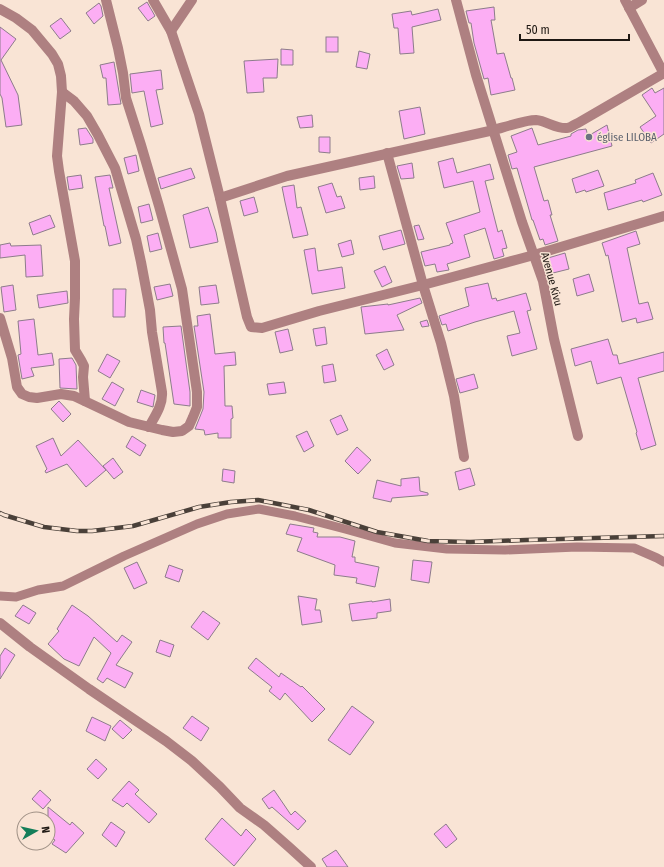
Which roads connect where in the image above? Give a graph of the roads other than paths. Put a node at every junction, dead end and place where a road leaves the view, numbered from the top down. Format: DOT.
graph roads {
  1 [pos="106,0"];
  2 [pos="153,0"];
  3 [pos="192,0"];
  4 [pos="456,0"];
  5 [pos="642,0"];
  6 [pos="627,4"];
  7 [pos="0,9"];
  8 [pos="171,31"];
  9 [pos="664,74"];
  10 [pos="62,92"];
  11 [pos="494,130"];
  12 [pos="387,153"];
  13 [pos="220,198"];
  14 [pos="664,216"];
  15 [pos="534,256"];
  16 [pos="423,285"];
  17 [pos="0,318"];
  18 [pos="85,401"];
  19 [pos="149,427"];
  20 [pos="578,436"];
  21 [pos="464,457"];
  22 [pos="664,562"];
  23 [pos="0,596"];
  24 [pos="0,623"];
  25 [pos="311,867"];
  1 -- 19 [label="street"];
  2 -- 8 [label="street"];
  3 -- 8 [label="street"];
  4 -- 11 [label="street, Avenue Kivu"];
  5 -- 6 [label="street"];
  6 -- 9 [label="street"];
  7 -- 10 [label="street"];
  8 -- 13 [label="street"];
  9 -- 11 [label="street"];
  10 -- 18 [label="street"];
  10 -- 19 [label="street"];
  11 -- 12 [label="street"];
  11 -- 15 [label="street, Avenue Kivu"];
  12 -- 13 [label="street"];
  12 -- 16 [label="street"];
  13 -- 16 [label="street"];
  14 -- 15 [label="street"];
  15 -- 16 [label="street"];
  15 -- 20 [label="street, Avenue Kivu"];
  16 -- 21 [label="street"];
  17 -- 18 [label="street"];
  18 -- 19 [label="street"];
  22 -- 23 [label="lane"];
  24 -- 25 [label="street"];
}
